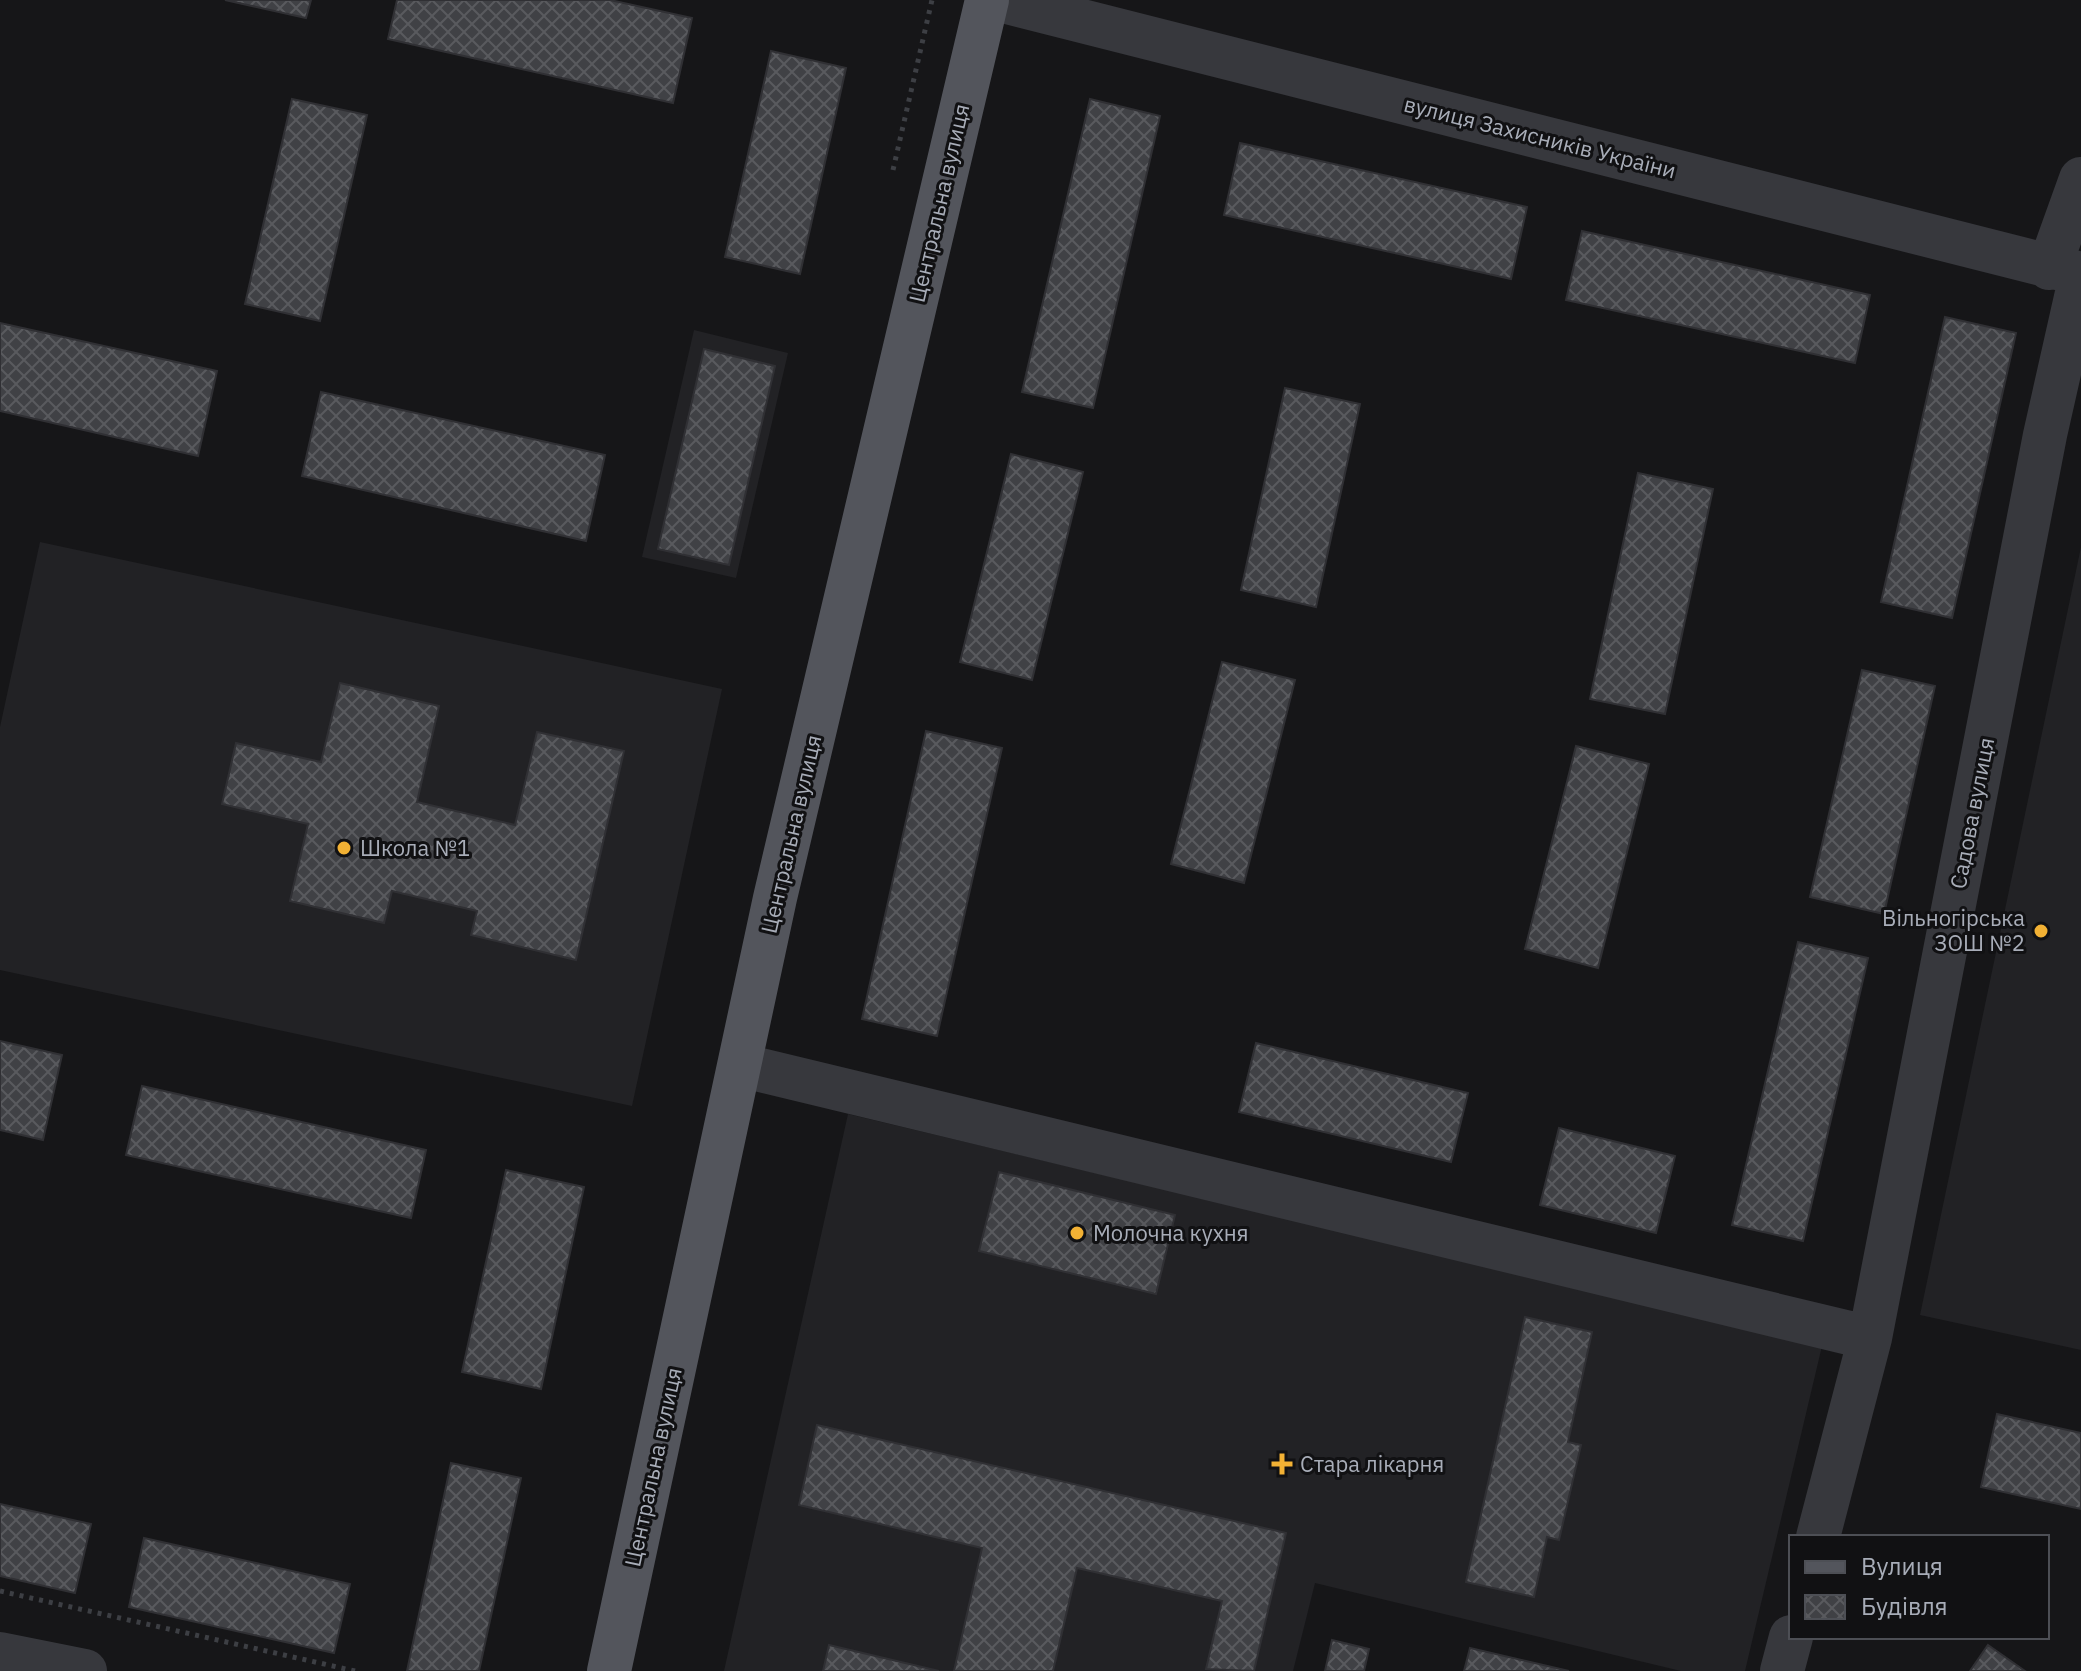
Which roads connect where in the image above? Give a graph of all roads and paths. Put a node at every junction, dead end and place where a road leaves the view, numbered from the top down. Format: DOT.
graph roads {
  1 [pos="932,0"];
  2 [pos="987,0"];
  3 [pos="999,0"];
  4 [pos="893,170"];
  5 [pos="2081,179"];
  6 [pos="2070,272"];
  7 [pos="2063,439"];
  8 [pos="740,1065"];
  9 [pos="1870,1338"];
  10 [pos="1819,1535"];
  11 [pos="0,1591"];
  12 [pos="1790,1639"];
  13 [pos="10,1661"];
  14 [pos="85,1671"];
  15 [pos="355,1671"];
  16 [pos="609,1671"];
  17 [pos="1782,1671"];
  1 -- 4 [label="path"];
  2 -- 8 [label="main road, Центральна вулиця"];
  3 -- 6 [label="street, вулиця Захисників України"];
  5 -- 6 [label="street, Садова вулиця"];
  6 -- 7 [label="street, Садова вулиця"];
  7 -- 9 [label="street, Садова вулиця"];
  8 -- 9 [label="street"];
  8 -- 16 [label="main road, Центральна вулиця"];
  9 -- 10 [label="street, Садова вулиця"];
  11 -- 15 [label="path"];
  12 -- 17 [label="street"];
  13 -- 14 [label="street"];
}
